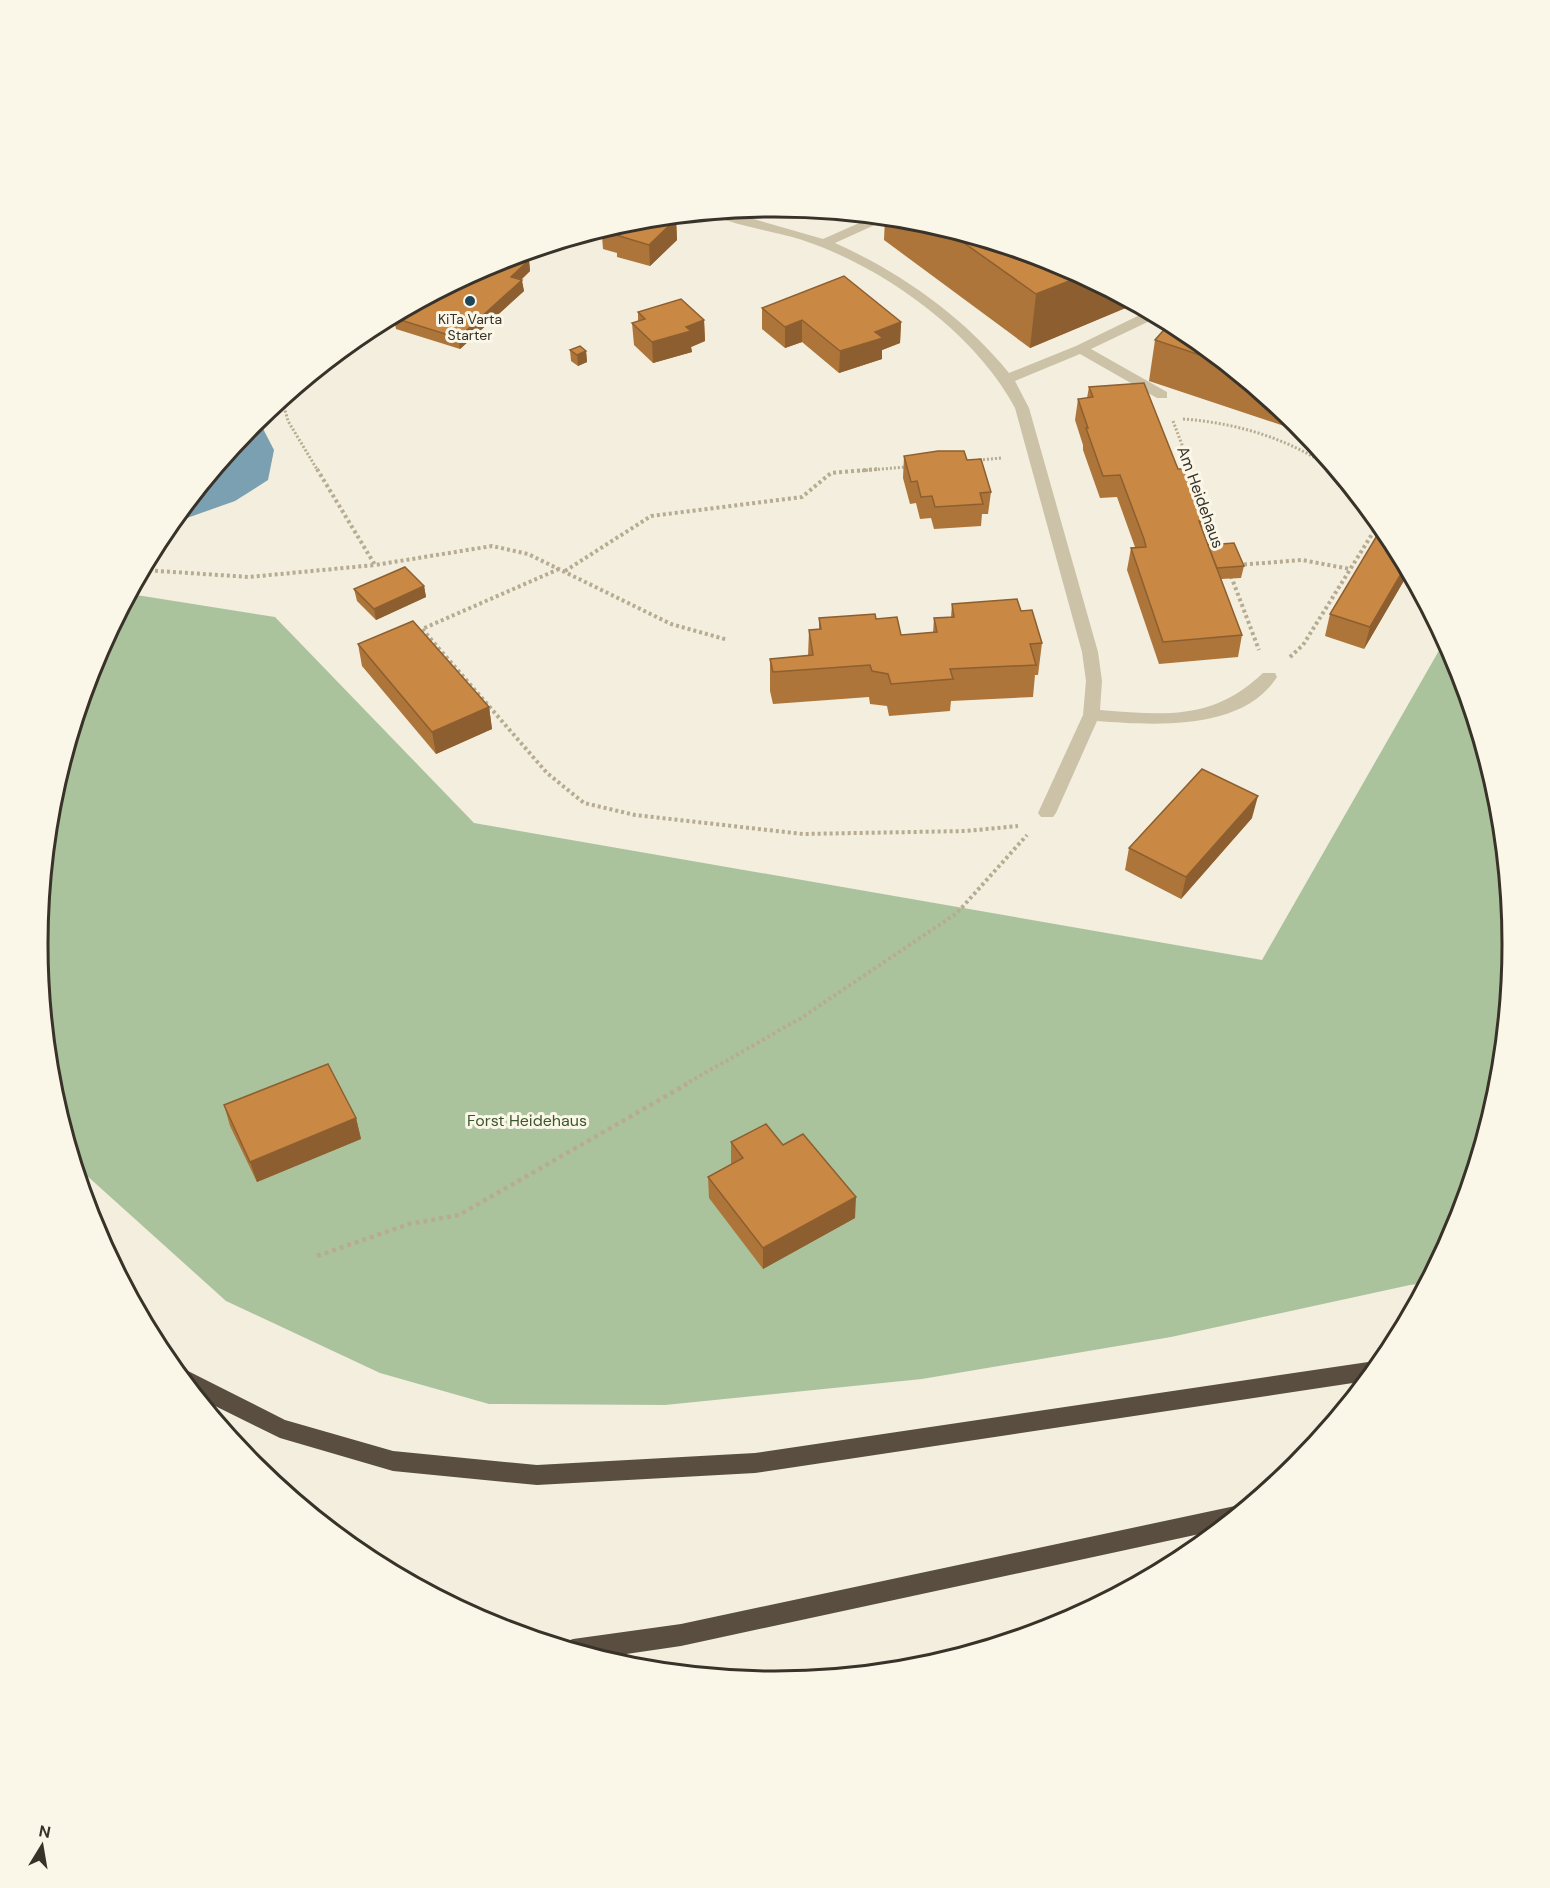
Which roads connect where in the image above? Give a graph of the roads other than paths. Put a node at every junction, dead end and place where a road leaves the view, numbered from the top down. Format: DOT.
graph roads {
  1 [pos="738,219"];
  2 [pos="850,221"];
  3 [pos="869,223"];
  4 [pos="843,233"];
  5 [pos="825,243"];
  6 [pos="1145,318"];
  7 [pos="1081,349"];
  8 [pos="1007,379"];
  9 [pos="1162,395"];
  10 [pos="1269,677"];
  11 [pos="1091,715"];
  12 [pos="1047,813"];
  13 [pos="1362,1372"];
  14 [pos="197,1385"];
  15 [pos="1220,1519"];
  16 [pos="592,1647"];
  1 -- 5 [label="lane"];
  2 -- 4 [label="lane"];
  3 -- 4 [label="lane"];
  4 -- 5 [label="lane"];
  5 -- 8 [label="lane"];
  6 -- 7 [label="lane"];
  7 -- 8 [label="lane"];
  7 -- 9 [label="lane"];
  8 -- 11 [label="lane"];
  10 -- 11 [label="lane"];
  11 -- 12 [label="lane"];
  13 -- 14 [label="highway"];
  15 -- 16 [label="highway"];
}
